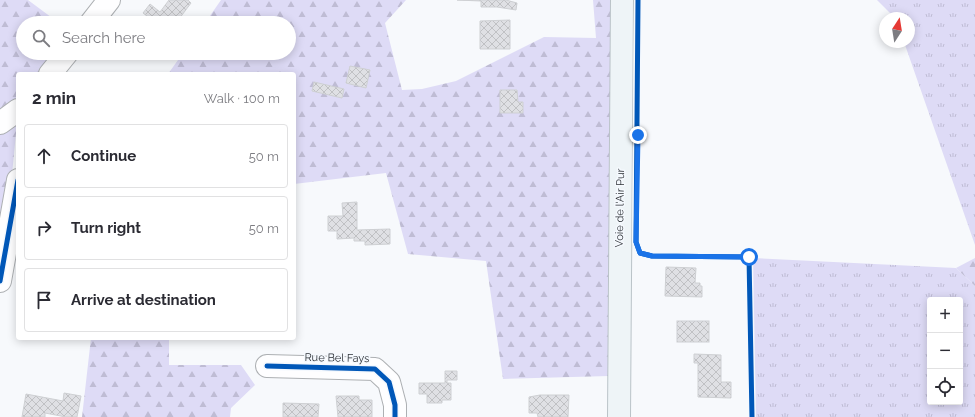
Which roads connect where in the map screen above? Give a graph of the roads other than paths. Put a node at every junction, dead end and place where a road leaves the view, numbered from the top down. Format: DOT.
graph roads {
  1 [pos="109,0"];
  2 [pos="622,0"];
  3 [pos="96,16"];
  4 [pos="61,60"];
  5 [pos="52,72"];
  6 [pos="16,111"];
  7 [pos="0,123"];
  8 [pos="16,191"];
  9 [pos="0,281"];
  10 [pos="266,366"];
  11 [pos="395,417"];
  12 [pos="619,417"];
  1 -- 3 [label="street"];
  2 -- 12 [label="main road, Voie de l'Air Pur"];
  4 -- 5 [label="street"];
  6 -- 7 [label="street"];
  8 -- 9 [label="street"];
  10 -- 11 [label="street, Rue Bel Fays"];
}
